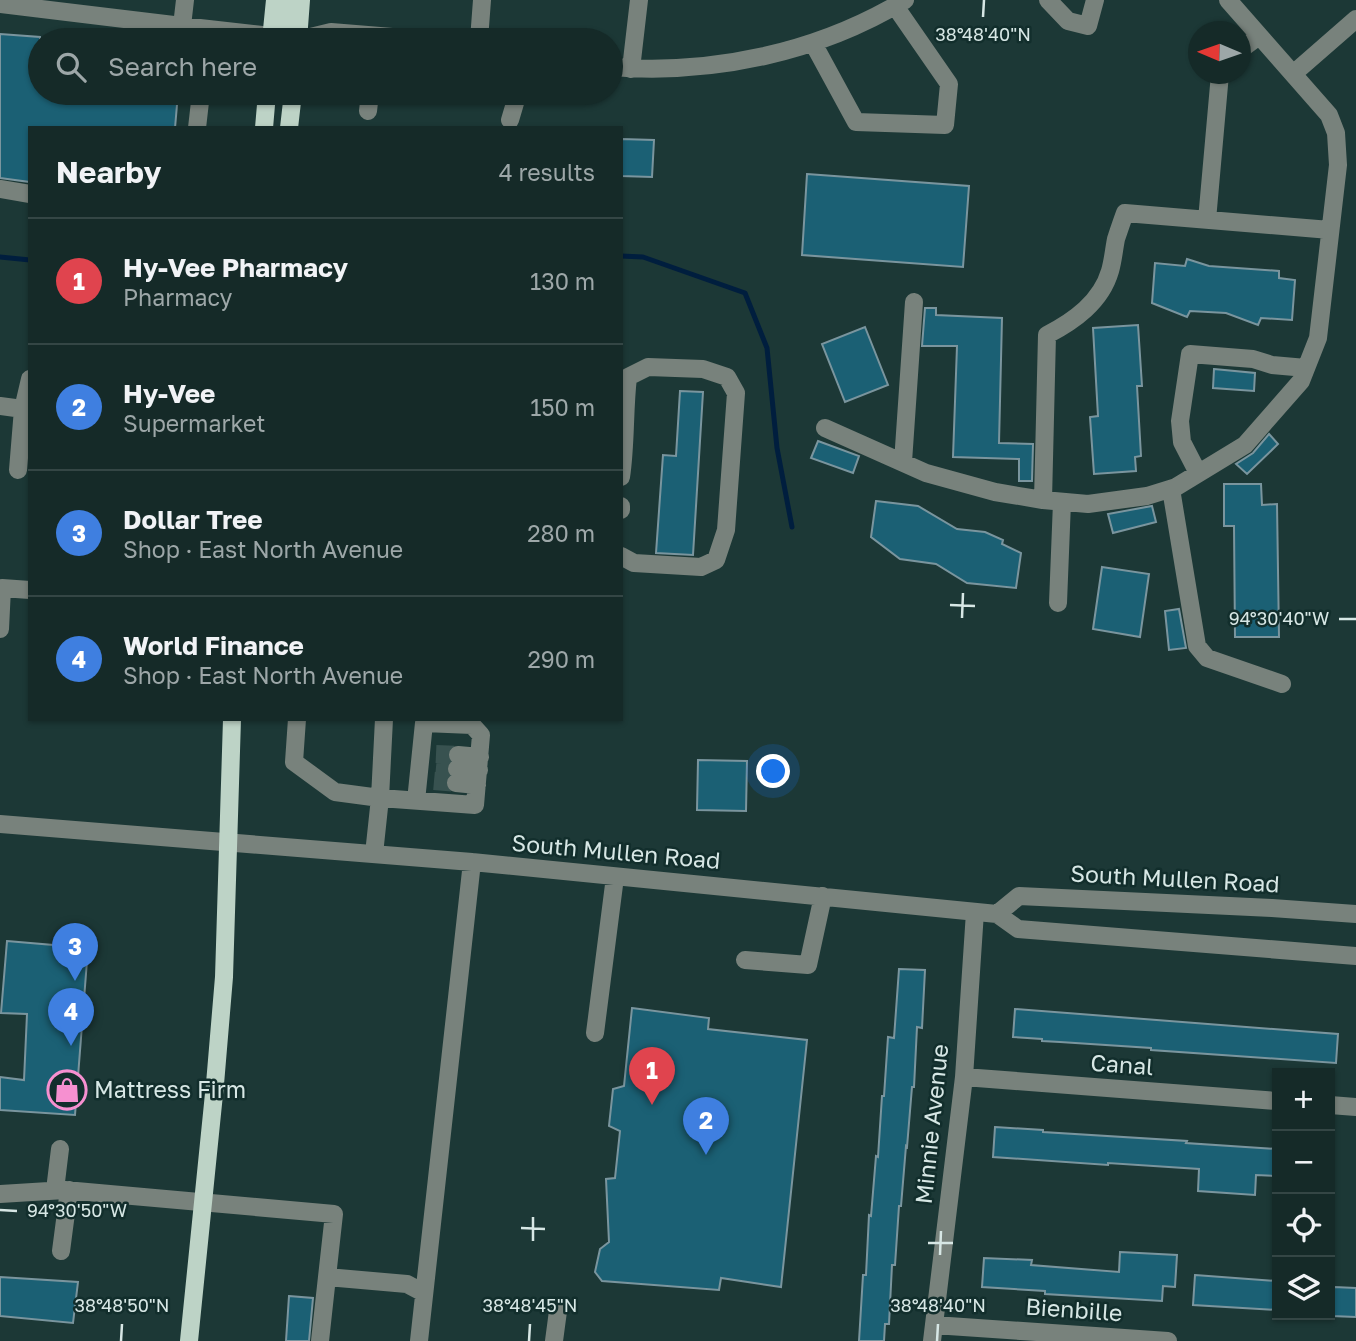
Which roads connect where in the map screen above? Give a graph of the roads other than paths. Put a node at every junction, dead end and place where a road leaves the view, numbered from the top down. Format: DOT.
graph roads {
  1 [pos="185,0"];
  2 [pos="275,0"];
  3 [pos="288,0"];
  4 [pos="302,0"];
  5 [pos="482,0"];
  6 [pos="639,0"];
  7 [pos="1048,0"];
  8 [pos="1095,0"];
  9 [pos="1228,0"];
  10 [pos="900,3"];
  11 [pos="0,4"];
  12 [pos="44,5"];
  13 [pos="1356,19"];
  14 [pos="183,26"];
  15 [pos="189,28"];
  16 [pos="274,28"];
  17 [pos="289,28"];
  18 [pos="299,28"];
  19 [pos="480,28"];
  20 [pos="1259,36"];
  21 [pos="1251,42"];
  22 [pos="813,43"];
  23 [pos="623,68"];
  24 [pos="631,69"];
  25 [pos="1293,74"];
  26 [pos="1219,84"];
  27 [pos="200,105"];
  28 [pos="266,105"];
  29 [pos="281,105"];
  30 [pos="292,105"];
  31 [pos="514,105"];
  32 [pos="510,120"];
  33 [pos="197,126"];
  34 [pos="264,126"];
  35 [pos="279,126"];
  36 [pos="289,126"];
  37 [pos="0,189"];
  38 [pos="28,194"];
  39 [pos="1207,220"];
  40 [pos="1330,230"];
  41 [pos="914,302"];
  42 [pos="1306,368"];
  43 [pos="0,406"];
  44 [pos="26,410"];
  45 [pos="825,428"];
  46 [pos="903,462"];
  47 [pos="623,464"];
  48 [pos="18,470"];
  49 [pos="1198,473"];
  50 [pos="1171,489"];
  51 [pos="1043,500"];
  52 [pos="1062,502"];
  53 [pos="623,557"];
  54 [pos="28,590"];
  55 [pos="1058,603"];
  56 [pos="0,628"];
  57 [pos="1282,684"];
  58 [pos="232,721"];
  59 [pos="297,721"];
  60 [pos="384,721"];
  61 [pos="479,771"];
  62 [pos="380,797"];
  63 [pos="416,801"];
  64 [pos="0,824"];
  65 [pos="229,842"];
  66 [pos="374,854"];
  67 [pos="472,862"];
  68 [pos="615,877"];
  69 [pos="823,896"];
  70 [pos="975,912"];
  71 [pos="998,914"];
  72 [pos="1356,914"];
  73 [pos="1356,956"];
  74 [pos="745,960"];
  75 [pos="595,1033"];
  76 [pos="964,1077"];
  77 [pos="1272,1101"];
  78 [pos="1335,1105"];
  79 [pos="1356,1107"];
  80 [pos="60,1149"];
  81 [pos="62,1190"];
  82 [pos="0,1194"];
  83 [pos="204,1202"];
  84 [pos="61,1251"];
  85 [pos="327,1277"];
  86 [pos="424,1293"];
  87 [pos="558,1311"];
  88 [pos="933,1333"];
  89 [pos="189,1341"];
  90 [pos="320,1341"];
  91 [pos="419,1341"];
  92 [pos="554,1341"];
  93 [pos="1168,1341"];
  1 -- 14 [label="street"];
  2 -- 16 [label="main road"];
  3 -- 17 [label="main road"];
  4 -- 18 [label="main road"];
  5 -- 19 [label="street"];
  6 -- 24 [label="street"];
  7 -- 8 [label="street"];
  9 -- 20 [label="street"];
  10 -- 22 [label="street"];
  10 -- 22 [label="street"];
  11 -- 12 [label="street"];
  12 -- 14 [label="street"];
  13 -- 25 [label="street"];
  14 -- 15 [label="street"];
  20 -- 21 [label="street"];
  20 -- 25 [label="street"];
  22 -- 24 [label="street"];
  23 -- 24 [label="street"];
  25 -- 40 [label="street"];
  26 -- 39 [label="street"];
  27 -- 33 [label="street"];
  28 -- 34 [label="main road"];
  29 -- 35 [label="main road"];
  30 -- 36 [label="main road"];
  31 -- 32 [label="street"];
  37 -- 38 [label="street"];
  39 -- 40 [label="street"];
  39 -- 51 [label="street"];
  40 -- 42 [label="street"];
  41 -- 46 [label="street"];
  42 -- 49 [label="street"];
  42 -- 49 [label="street"];
  43 -- 44 [label="street"];
  44 -- 48 [label="street"];
  45 -- 46 [label="street"];
  46 -- 51 [label="street"];
  47 -- 53 [label="street"];
  49 -- 50 [label="street"];
  50 -- 52 [label="street"];
  50 -- 57 [label="street"];
  51 -- 52 [label="street"];
  52 -- 55 [label="street"];
  54 -- 56 [label="street"];
  58 -- 65 [label="main road"];
  59 -- 62 [label="street"];
  60 -- 62 [label="street"];
  61 -- 61 [label="street"];
  61 -- 63 [label="street"];
  61 -- 63 [label="street"];
  62 -- 63 [label="street"];
  62 -- 66 [label="street"];
  64 -- 65 [label="street, South Mullen Road"];
  65 -- 66 [label="street, South Mullen Road"];
  65 -- 83 [label="main road"];
  66 -- 67 [label="street, South Mullen Road"];
  67 -- 68 [label="street, South Mullen Road"];
  67 -- 86 [label="street"];
  68 -- 69 [label="street, South Mullen Road"];
  68 -- 75 [label="street"];
  69 -- 70 [label="street, South Mullen Road"];
  69 -- 74 [label="street"];
  70 -- 71 [label="street, South Mullen Road"];
  70 -- 76 [label="street, Minnie Avenue"];
  71 -- 72 [label="street, South Mullen Road"];
  71 -- 73 [label="street, South Mullen Road"];
  76 -- 77 [label="street, Canal"];
  76 -- 88 [label="street, Minnie Avenue"];
  78 -- 79 [label="street"];
  80 -- 81 [label="street"];
  81 -- 82 [label="street"];
  81 -- 83 [label="street"];
  81 -- 84 [label="street"];
  83 -- 85 [label="street"];
  83 -- 89 [label="main road"];
  85 -- 86 [label="street"];
  85 -- 90 [label="street"];
  86 -- 91 [label="street"];
  87 -- 92 [label="street"];
  88 -- 93 [label="street, Bienbille"];
}
